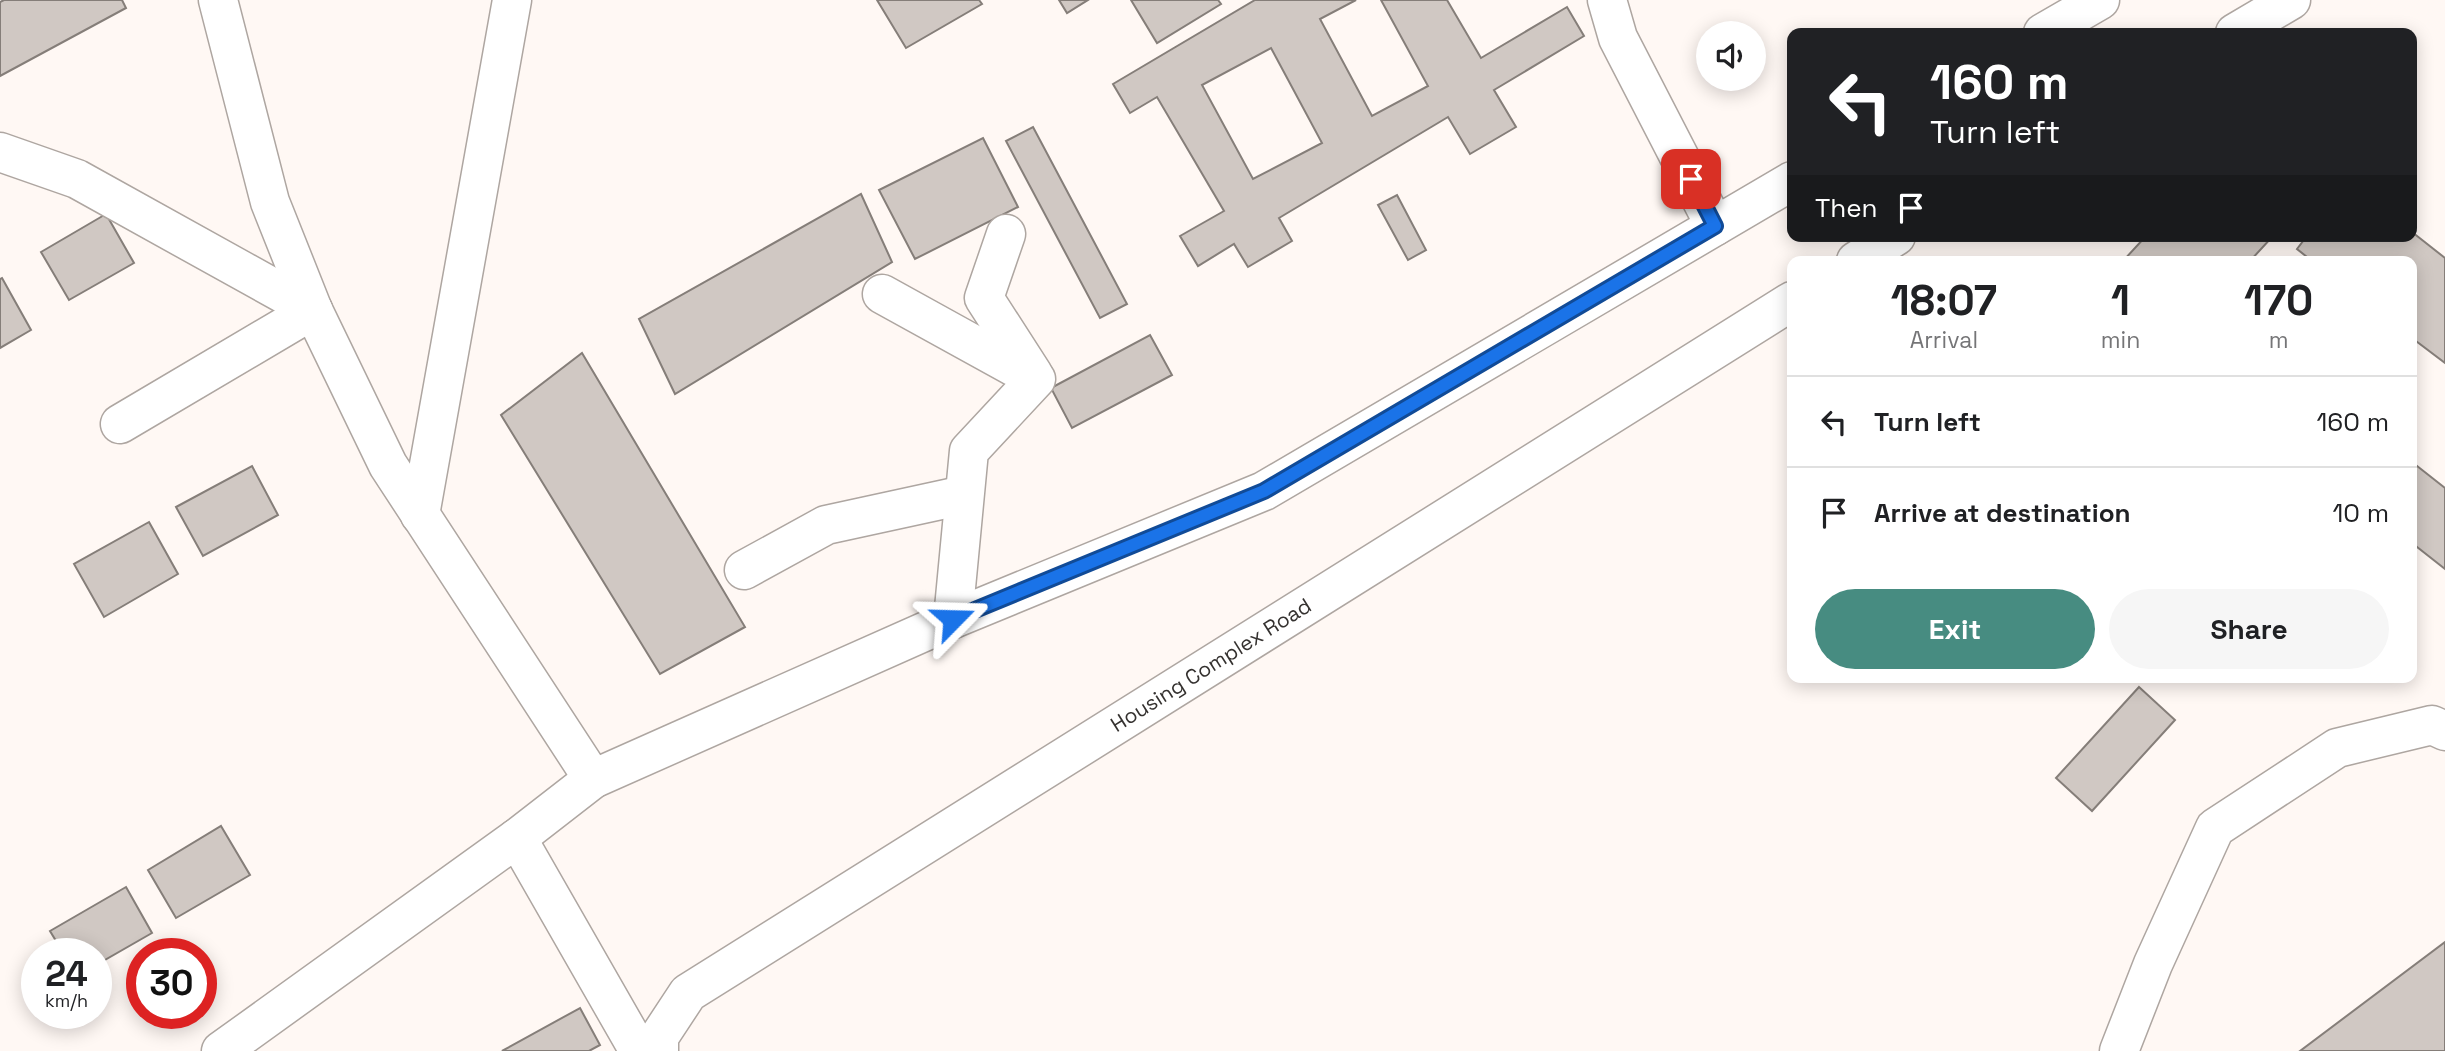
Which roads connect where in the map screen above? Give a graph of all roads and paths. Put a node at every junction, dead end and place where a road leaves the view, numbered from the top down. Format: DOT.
graph roads {
  1 [pos="218,0"];
  2 [pos="512,0"];
  3 [pos="1607,0"];
  4 [pos="2100,0"];
  5 [pos="2291,0"];
  6 [pos="2052,28"];
  7 [pos="2243,28"];
  8 [pos="0,152"];
  9 [pos="1787,184"];
  10 [pos="1715,226"];
  11 [pos="1006,234"];
  12 [pos="1886,242"];
  13 [pos="1864,256"];
  14 [pos="882,294"];
  15 [pos="1787,304"];
  16 [pos="313,310"];
  17 [pos="1036,379"];
  18 [pos="120,424"];
  19 [pos="964,495"];
  20 [pos="420,515"];
  21 [pos="744,570"];
  22 [pos="953,619"];
  23 [pos="2445,730"];
  24 [pos="593,779"];
  25 [pos="517,838"];
  26 [pos="221,1051"];
  27 [pos="639,1051"];
  28 [pos="659,1051"];
  29 [pos="2119,1051"];
  1 -- 16 [label="street"];
  2 -- 20 [label="street"];
  3 -- 10 [label="street"];
  4 -- 6 [label="street"];
  5 -- 7 [label="street"];
  8 -- 16 [label="street"];
  9 -- 10 [label="street"];
  10 -- 22 [label="street"];
  11 -- 17 [label="street"];
  12 -- 13 [label="street"];
  14 -- 17 [label="street"];
  15 -- 28 [label="street, Housing Complex Road"];
  16 -- 18 [label="street"];
  16 -- 20 [label="street"];
  17 -- 19 [label="street"];
  19 -- 21 [label="street"];
  19 -- 22 [label="street"];
  20 -- 24 [label="street"];
  22 -- 24 [label="street"];
  23 -- 29 [label="street"];
  24 -- 25 [label="street"];
  25 -- 26 [label="street"];
  25 -- 27 [label="street"];
}
